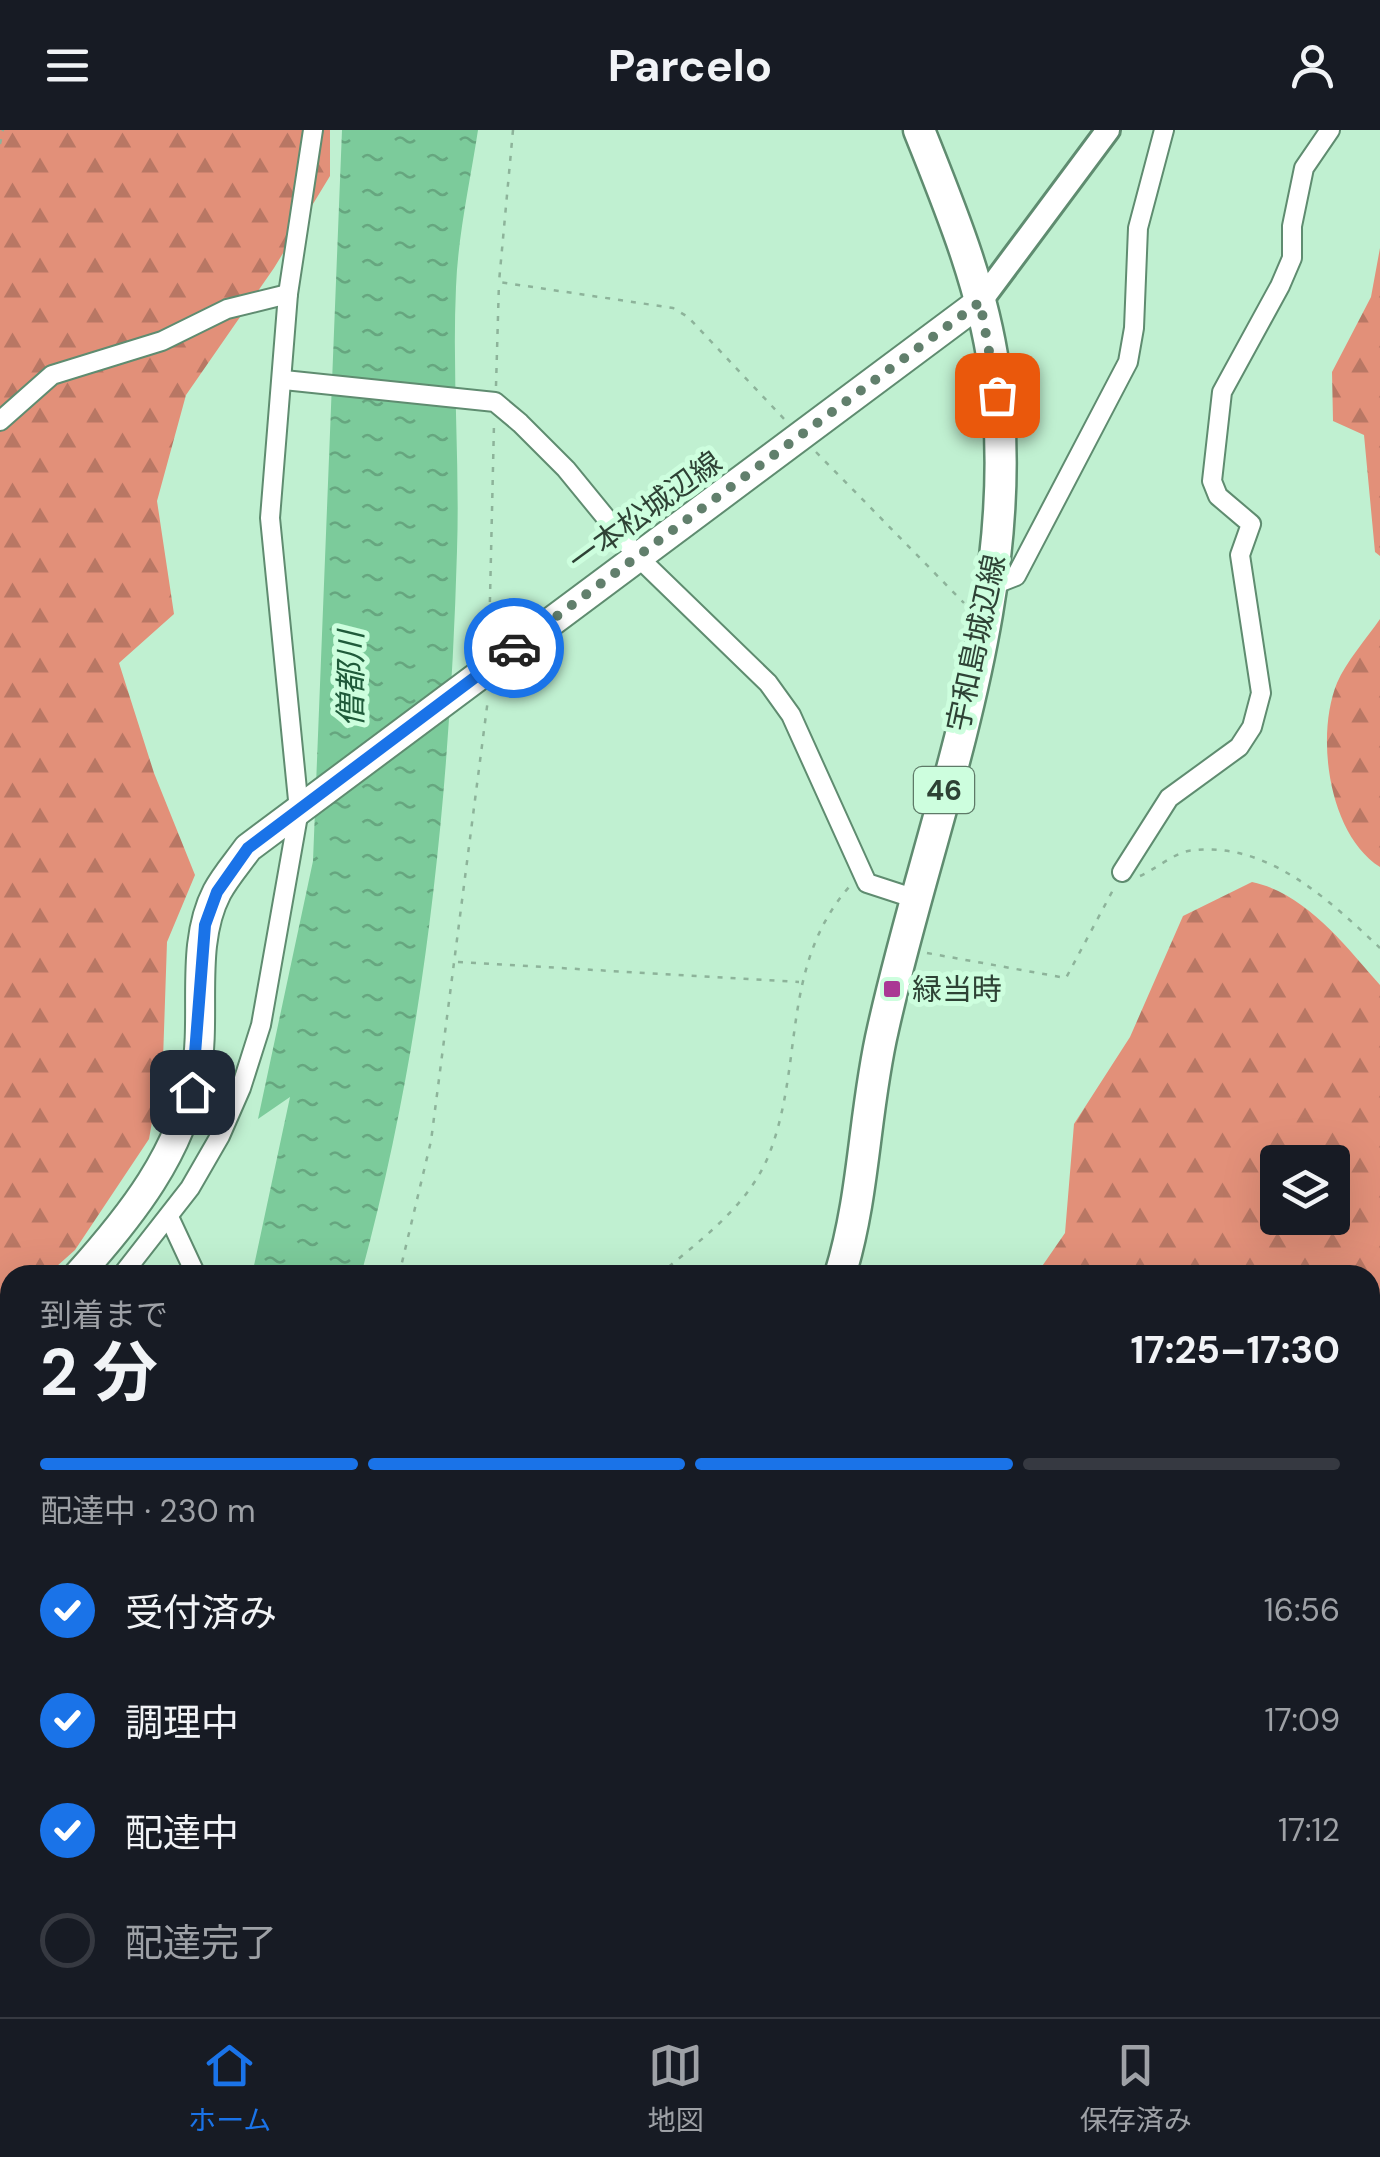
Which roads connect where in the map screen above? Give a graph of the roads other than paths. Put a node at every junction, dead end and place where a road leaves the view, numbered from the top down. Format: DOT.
graph roads {
  1 [pos="312,130"];
  2 [pos="919,130"];
  3 [pos="1108,130"];
  4 [pos="1164,130"];
  5 [pos="1330,130"];
  6 [pos="288,294"];
  7 [pos="980,302"];
  8 [pos="284,380"];
  9 [pos="0,421"];
  10 [pos="638,557"];
  11 [pos="993,585"];
  12 [pos="299,810"];
  13 [pos="1122,872"];
  14 [pos="916,899"];
  15 [pos="169,1217"];
  16 [pos="86,1265"];
  17 [pos="130,1265"];
  18 [pos="191,1265"];
  19 [pos="845,1265"];
  20 [pos="311,2017"];
  21 [pos="332,2017"];
  1 -- 6 [label="street"];
  2 -- 7 [label="main road, 宇和島城辺線 / 46"];
  3 -- 7 [label="street"];
  4 -- 11 [label="street"];
  5 -- 13 [label="street"];
  6 -- 8 [label="street"];
  6 -- 9 [label="street"];
  7 -- 10 [label="main road, 一本松城辺線"];
  7 -- 11 [label="main road, 宇和島城辺線 / 46"];
  8 -- 10 [label="street"];
  8 -- 12 [label="street"];
  10 -- 12 [label="main road, 一本松城辺線"];
  10 -- 14 [label="street"];
  11 -- 14 [label="main road, 宇和島城辺線 / 46"];
  12 -- 15 [label="street"];
  12 -- 16 [label="main road, 一本松城辺線"];
  14 -- 19 [label="main road, 宇和島城辺線 / 46"];
  15 -- 17 [label="street"];
  15 -- 18 [label="street"];
  20 -- 21 [label="street"];
}
